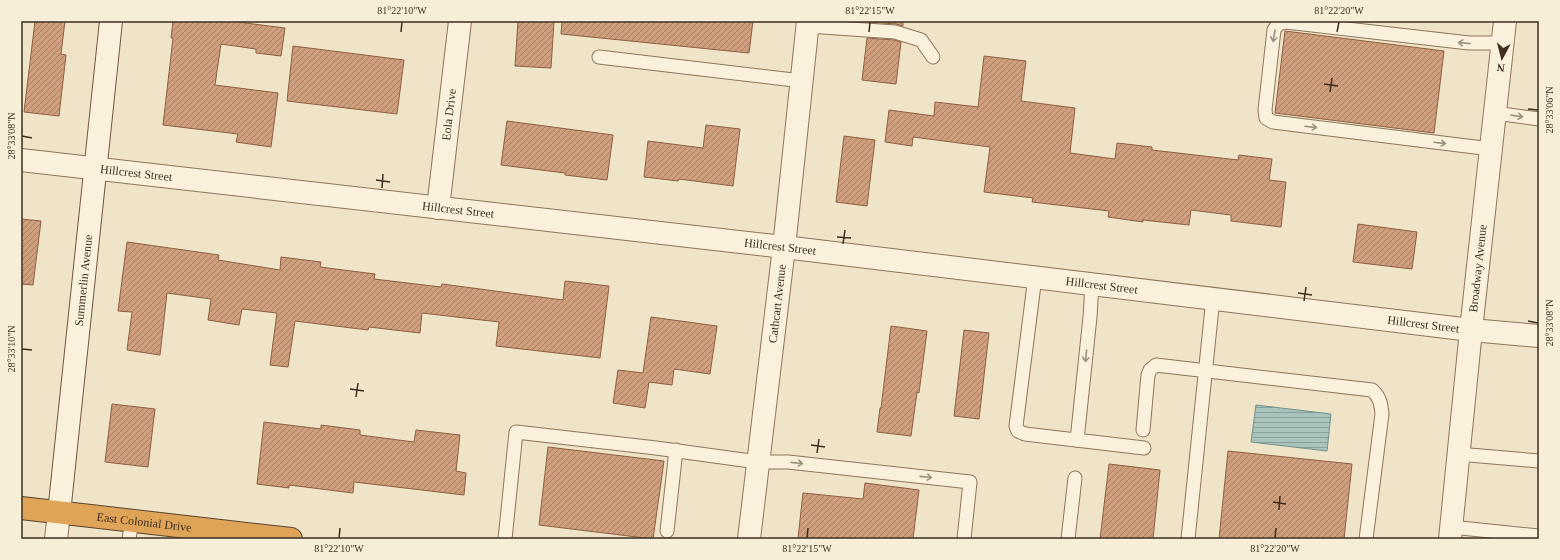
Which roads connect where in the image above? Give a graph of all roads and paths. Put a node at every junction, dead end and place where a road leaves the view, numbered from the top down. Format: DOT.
graph roads {
  1 [pos="111,21"];
  2 [pos="460,21"];
  3 [pos="1505,21"];
  4 [pos="808,24"];
  5 [pos="1503,42"];
  6 [pos="933,56"];
  7 [pos="598,58"];
  8 [pos="802,81"];
  9 [pos="1495,113"];
  10 [pos="1539,119"];
  11 [pos="1491,150"];
  12 [pos="21,160"];
  13 [pos="96,170"];
  14 [pos="438,208"];
  15 [pos="784,247"];
  16 [pos="1035,277"];
  17 [pos="1092,284"];
  18 [pos="1213,298"];
  19 [pos="1471,330"];
  20 [pos="1539,336"];
  21 [pos="1205,370"];
  22 [pos="1143,430"];
  23 [pos="1077,440"];
  24 [pos="1144,448"];
  25 [pos="676,450"];
  26 [pos="1458,454"];
  27 [pos="758,462"];
  28 [pos="1539,462"];
  29 [pos="1075,478"];
  30 [pos="21,508"];
  31 [pos="60,513"];
  32 [pos="131,530"];
  33 [pos="667,531"];
  34 [pos="1451,533"];
  35 [pos="1539,536"];
  36 [pos="56,539"];
  37 [pos="291,539"];
  38 [pos="505,539"];
  39 [pos="749,539"];
  40 [pos="964,539"];
  41 [pos="1068,539"];
  42 [pos="1188,539"];
  43 [pos="1366,539"];
  1 -- 13 [label="street, Summerlin Avenue"];
  2 -- 14 [label="street, Eola Drive"];
  3 -- 5 [label="street, Broadway Avenue"];
  4 -- 6 [label="lane"];
  4 -- 8 [label="street, Cathcart Avenue"];
  5 -- 9 [label="street, Broadway Avenue"];
  5 -- 11 [label="lane, one-way"];
  7 -- 8 [label="lane"];
  8 -- 15 [label="street, Cathcart Avenue"];
  9 -- 10 [label="lane, one-way"];
  9 -- 11 [label="street, Broadway Avenue"];
  11 -- 19 [label="street, Broadway Avenue"];
  12 -- 13 [label="street, Hillcrest Street"];
  13 -- 14 [label="street, Hillcrest Street"];
  13 -- 31 [label="street, Summerlin Avenue"];
  14 -- 15 [label="street, Hillcrest Street"];
  15 -- 16 [label="street, Hillcrest Street"];
  15 -- 27 [label="street, Cathcart Avenue"];
  16 -- 17 [label="street, Hillcrest Street"];
  16 -- 23 [label="lane"];
  17 -- 18 [label="street, Hillcrest Street"];
  17 -- 23 [label="lane, one-way"];
  18 -- 19 [label="street, Hillcrest Street"];
  18 -- 21 [label="lane"];
  19 -- 20 [label="street, Hillcrest Street"];
  19 -- 26 [label="street, Broadway Avenue"];
  21 -- 22 [label="lane"];
  21 -- 42 [label="lane"];
  21 -- 43 [label="lane"];
  23 -- 24 [label="lane"];
  25 -- 27 [label="lane"];
  25 -- 33 [label="lane"];
  25 -- 38 [label="lane"];
  26 -- 28 [label="lane"];
  26 -- 34 [label="street, Broadway Avenue"];
  27 -- 39 [label="street, Cathcart Avenue"];
  27 -- 40 [label="lane, one-way"];
  29 -- 41 [label="lane"];
  30 -- 31 [label="highway, East Colonial Drive"];
  31 -- 32 [label="highway, East Colonial Drive"];
  31 -- 36 [label="street, Summerlin Avenue"];
  32 -- 37 [label="highway, East Colonial Drive"];
  34 -- 35 [label="lane"];
}
